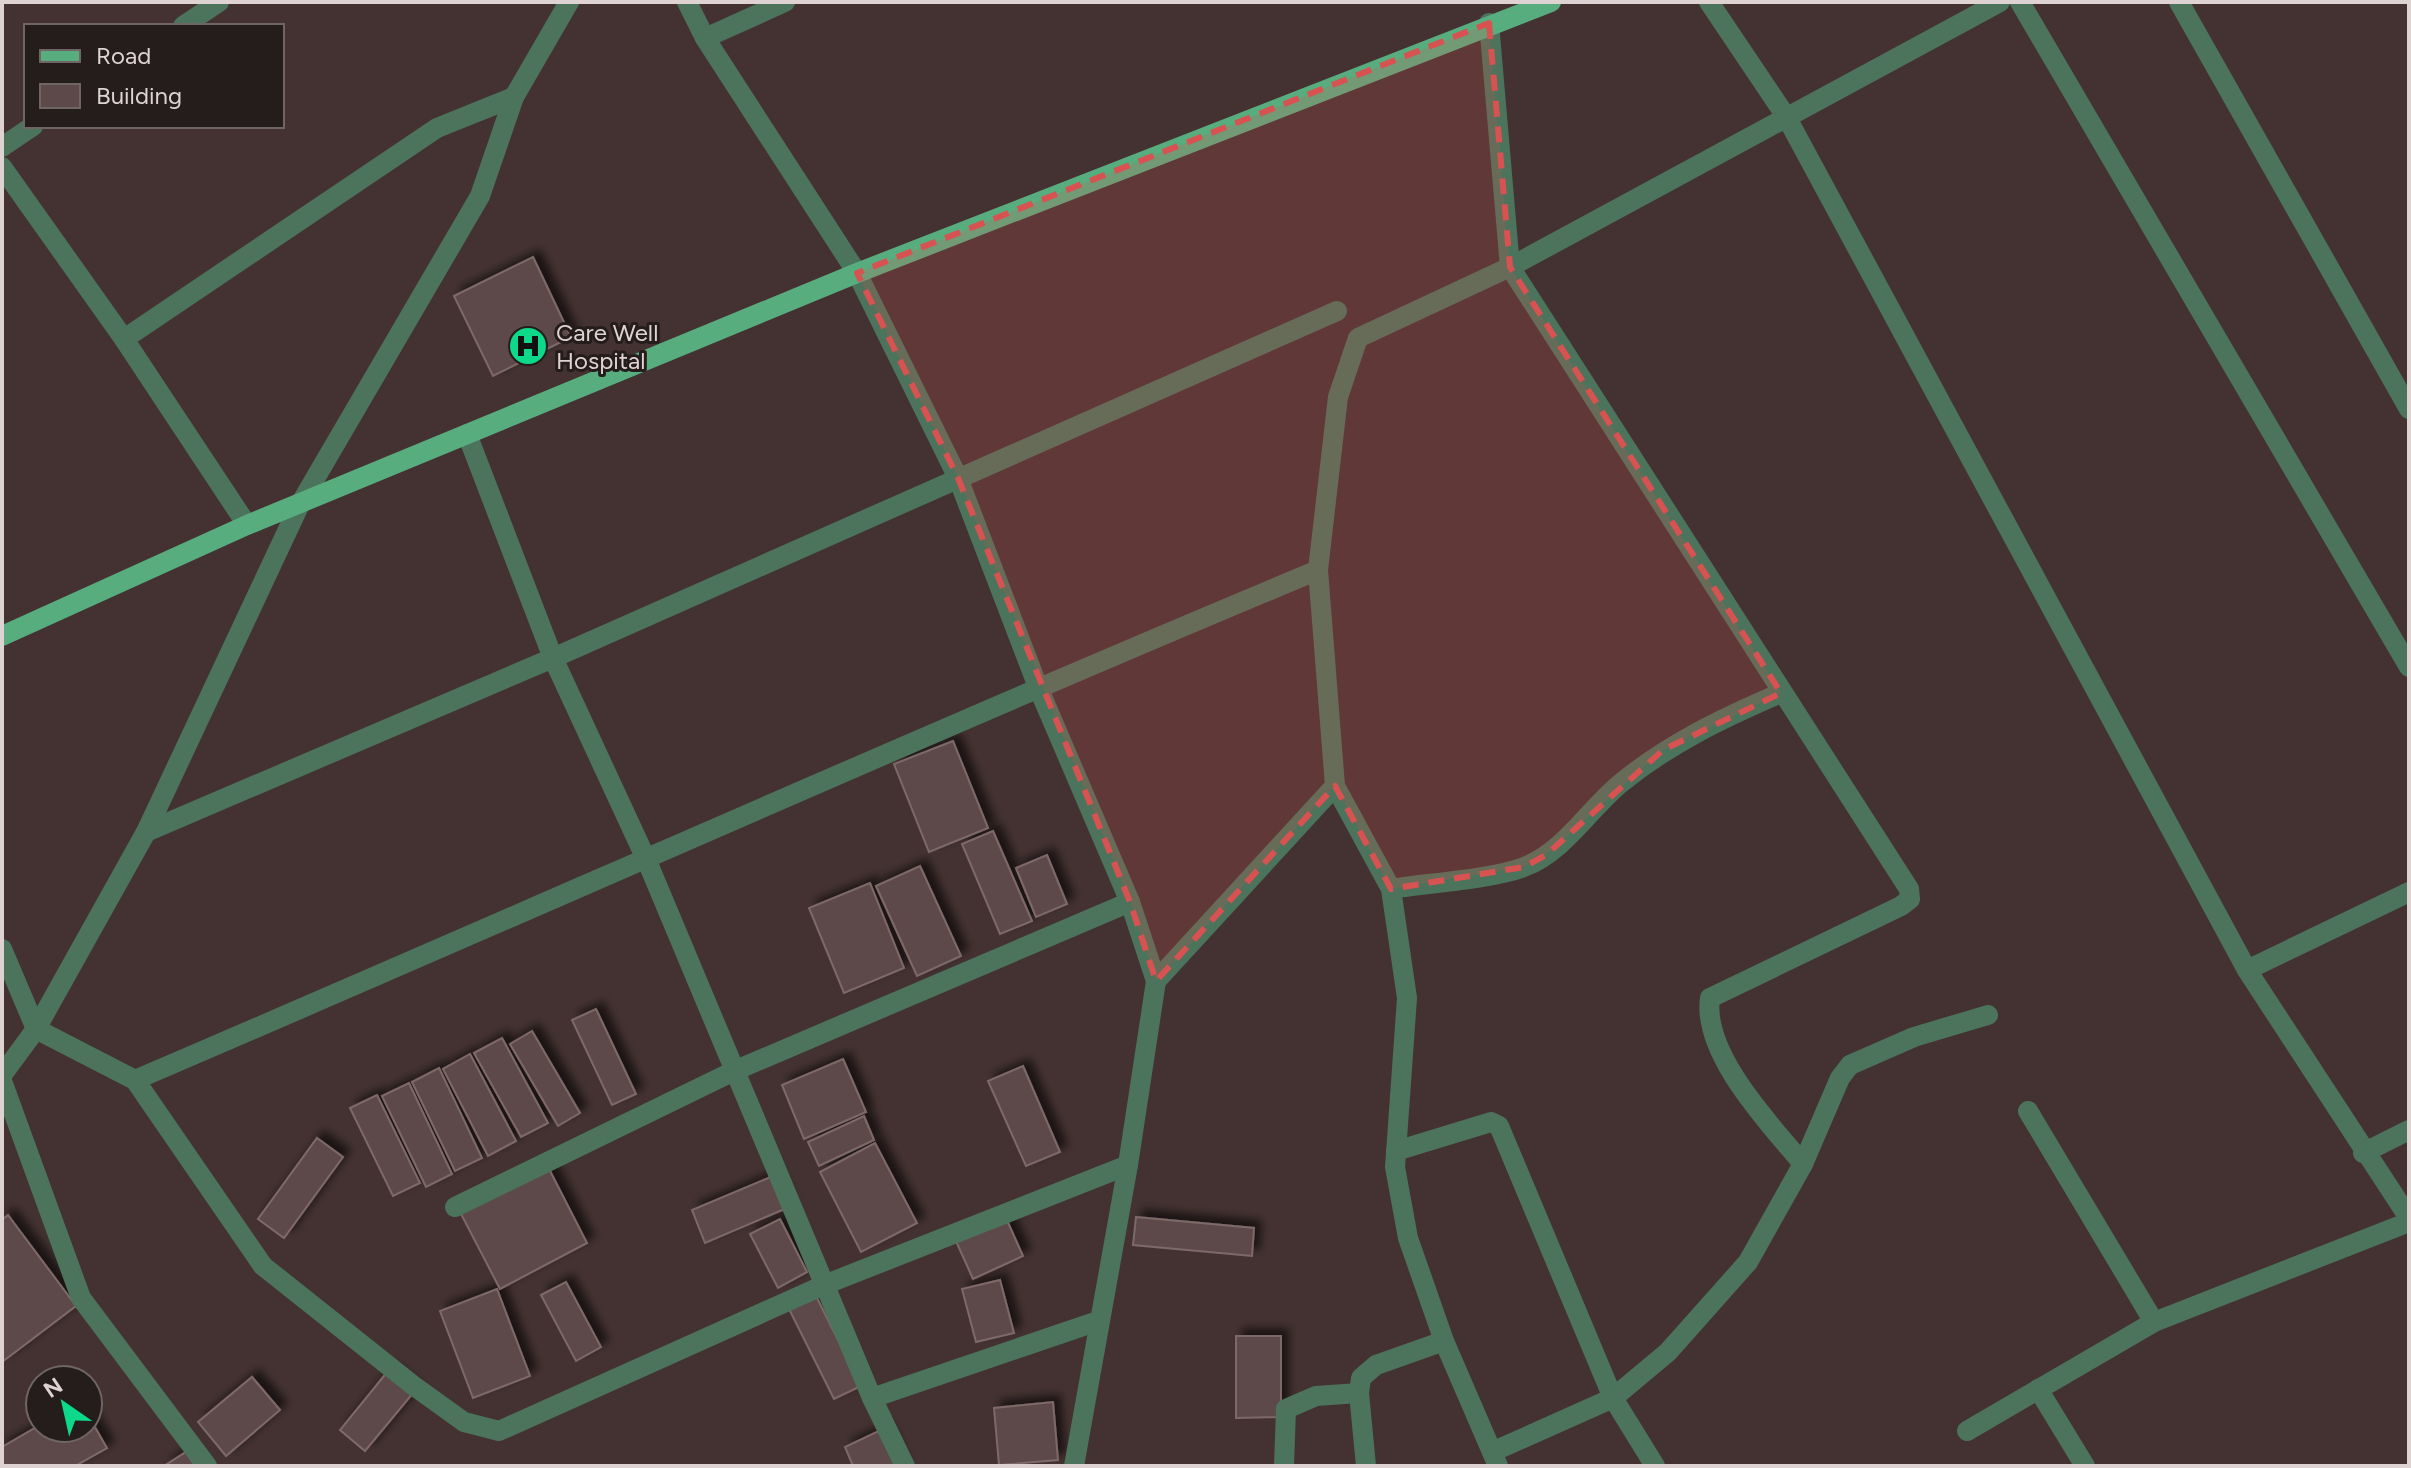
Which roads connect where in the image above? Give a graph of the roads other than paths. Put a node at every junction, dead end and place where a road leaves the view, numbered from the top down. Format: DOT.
graph roads {
  1 [pos="219,2"];
  2 [pos="569,2"];
  3 [pos="687,2"];
  4 [pos="785,2"];
  5 [pos="1551,2"];
  6 [pos="1709,2"];
  7 [pos="2000,2"];
  8 [pos="2020,2"];
  9 [pos="2179,2"];
  10 [pos="1489,23"];
  11 [pos="186,24"];
  12 [pos="705,38"];
  13 [pos="514,97"];
  14 [pos="1787,118"];
  15 [pos="30,128"];
  16 [pos="2,147"];
  17 [pos="2,167"];
  18 [pos="1510,267"];
  19 [pos="857,273"];
  20 [pos="1337,311"];
  21 [pos="124,339"];
  22 [pos="2409,409"];
  23 [pos="467,434"];
  24 [pos="958,478"];
  25 [pos="299,506"];
  26 [pos="247,525"];
  27 [pos="1318,570"];
  28 [pos="4,630"];
  29 [pos="553,658"];
  30 [pos="2409,667"];
  31 [pos="1038,687"];
  32 [pos="1781,693"];
  33 [pos="1335,786"];
  34 [pos="146,832"];
  35 [pos="647,861"];
  36 [pos="1391,889"];
  37 [pos="2409,892"];
  38 [pos="1130,902"];
  39 [pos="2,949"];
  40 [pos="2247,970"];
  41 [pos="1156,981"];
  42 [pos="1988,1015"];
  43 [pos="36,1029"];
  44 [pos="734,1071"];
  45 [pos="2,1078"];
  46 [pos="135,1080"];
  47 [pos="2028,1111"];
  48 [pos="2409,1130"];
  49 [pos="1396,1151"];
  50 [pos="2363,1153"];
  51 [pos="1803,1164"];
  52 [pos="1128,1165"];
  53 [pos="455,1207"];
  54 [pos="2409,1220"];
  55 [pos="824,1285"];
  56 [pos="1098,1321"];
  57 [pos="2154,1322"];
  58 [pos="1444,1341"];
  59 [pos="2038,1389"];
  60 [pos="1359,1393"];
  61 [pos="872,1398"];
  62 [pos="1613,1398"];
  63 [pos="1967,1431"];
  64 [pos="1495,1459"];
  65 [pos="207,1466"];
  66 [pos="905,1466"];
  67 [pos="1074,1466"];
  68 [pos="1284,1466"];
  69 [pos="1366,1466"];
  70 [pos="1655,1466"];
  71 [pos="2085,1466"];
  1 -- 11 [label="street"];
  2 -- 13 [label="street"];
  3 -- 12 [label="street"];
  4 -- 12 [label="street"];
  5 -- 10 [label="main road"];
  6 -- 14 [label="street"];
  7 -- 14 [label="street"];
  8 -- 30 [label="street"];
  9 -- 22 [label="street"];
  10 -- 18 [label="street"];
  10 -- 19 [label="main road"];
  12 -- 19 [label="street"];
  13 -- 21 [label="street"];
  13 -- 25 [label="street"];
  14 -- 18 [label="street"];
  14 -- 40 [label="street"];
  15 -- 16 [label="street"];
  17 -- 21 [label="street"];
  18 -- 27 [label="street"];
  18 -- 32 [label="street"];
  19 -- 23 [label="main road"];
  19 -- 24 [label="street"];
  20 -- 24 [label="street"];
  21 -- 26 [label="street"];
  23 -- 25 [label="main road"];
  23 -- 29 [label="street"];
  24 -- 29 [label="street"];
  24 -- 31 [label="street"];
  25 -- 26 [label="main road"];
  25 -- 34 [label="street"];
  26 -- 28 [label="main road"];
  27 -- 31 [label="street"];
  27 -- 33 [label="street"];
  29 -- 34 [label="street"];
  29 -- 35 [label="street"];
  31 -- 35 [label="street"];
  31 -- 38 [label="street"];
  32 -- 36 [label="street"];
  32 -- 51 [label="street"];
  33 -- 36 [label="street"];
  33 -- 41 [label="street"];
  34 -- 43 [label="street"];
  35 -- 44 [label="street"];
  35 -- 46 [label="street"];
  36 -- 49 [label="street"];
  37 -- 40 [label="street"];
  38 -- 41 [label="street"];
  38 -- 44 [label="street"];
  39 -- 43 [label="street"];
  40 -- 50 [label="street"];
  41 -- 52 [label="street"];
  42 -- 51 [label="street"];
  43 -- 45 [label="street"];
  43 -- 46 [label="street"];
  44 -- 53 [label="street"];
  44 -- 55 [label="street"];
  45 -- 65 [label="street"];
  46 -- 55 [label="street"];
  47 -- 57 [label="street"];
  48 -- 50 [label="street"];
  49 -- 58 [label="street"];
  49 -- 62 [label="street"];
  50 -- 54 [label="street"];
  51 -- 62 [label="street"];
  52 -- 55 [label="street"];
  52 -- 56 [label="street"];
  54 -- 57 [label="street"];
  55 -- 61 [label="street"];
  56 -- 61 [label="street"];
  56 -- 67 [label="street"];
  57 -- 59 [label="street"];
  58 -- 60 [label="street"];
  58 -- 64 [label="street"];
  59 -- 63 [label="street"];
  59 -- 71 [label="street"];
  60 -- 68 [label="street"];
  60 -- 69 [label="street"];
  61 -- 66 [label="street"];
  62 -- 64 [label="street"];
  62 -- 70 [label="street"];
}
